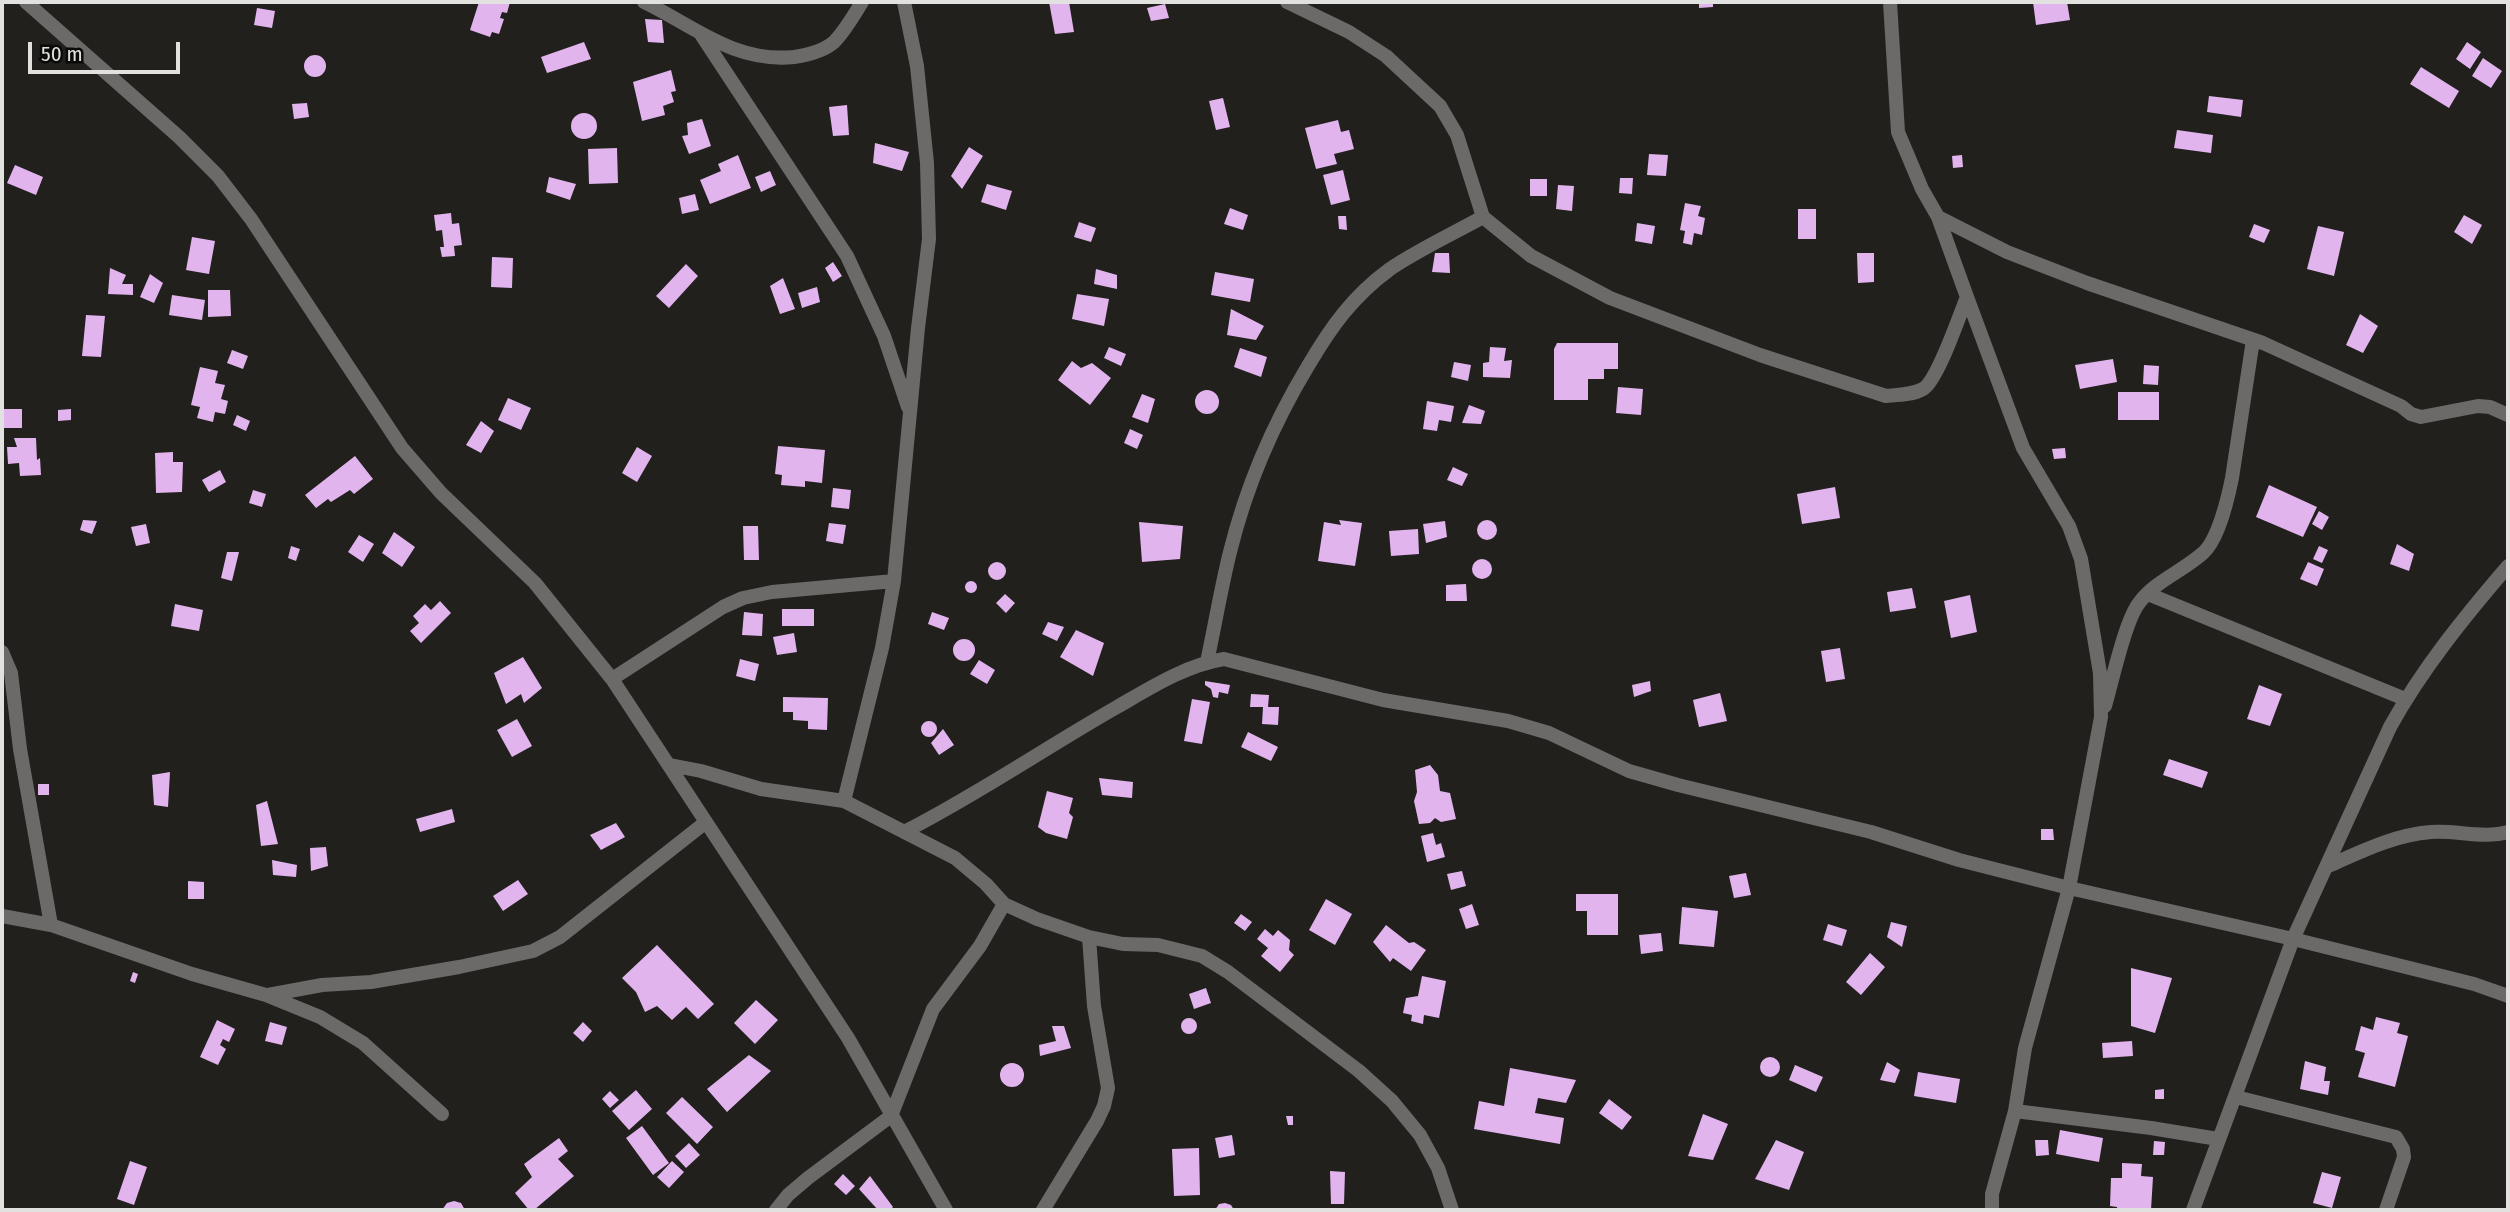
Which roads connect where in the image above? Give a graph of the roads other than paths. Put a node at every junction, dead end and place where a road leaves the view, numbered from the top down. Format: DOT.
graph roads {
  1 [pos="26,2"];
  2 [pos="644,2"];
  3 [pos="862,2"];
  4 [pos="904,2"];
  5 [pos="1287,2"];
  6 [pos="1890,2"];
  7 [pos="702,36"];
  8 [pos="1483,217"];
  9 [pos="1938,217"];
  10 [pos="1968,297"];
  11 [pos="2253,340"];
  12 [pos="910,415"];
  13 [pos="2508,415"];
  14 [pos="2508,566"];
  15 [pos="894,580"];
  16 [pos="2148,594"];
  17 [pos="2,652"];
  18 [pos="1207,662"];
  19 [pos="612,679"];
  20 [pos="2405,699"];
  21 [pos="2101,717"];
  22 [pos="670,765"];
  23 [pos="844,801"];
  24 [pos="706,822"];
  25 [pos="904,832"];
  26 [pos="2508,832"];
  27 [pos="2326,867"];
  28 [pos="2069,888"];
  29 [pos="1004,904"];
  30 [pos="2,916"];
  31 [pos="51,925"];
  32 [pos="1089,937"];
  33 [pos="2293,939"];
  34 [pos="266,995"];
  35 [pos="2508,996"];
  36 [pos="2236,1097"];
  37 [pos="2015,1111"];
  38 [pos="442,1114"];
  39 [pos="891,1116"];
  40 [pos="2218,1139"];
  41 [pos="776,1210"];
  42 [pos="946,1210"];
  43 [pos="1043,1210"];
  44 [pos="1452,1210"];
  45 [pos="1992,1210"];
  46 [pos="2193,1210"];
  47 [pos="2386,1210"];
  1 -- 19 [label="street"];
  2 -- 7 [label="street"];
  3 -- 7 [label="street"];
  4 -- 12 [label="street"];
  5 -- 8 [label="street"];
  6 -- 9 [label="street"];
  7 -- 12 [label="street"];
  8 -- 10 [label="street"];
  8 -- 18 [label="street"];
  9 -- 10 [label="street"];
  9 -- 11 [label="street"];
  10 -- 21 [label="street"];
  11 -- 13 [label="street"];
  11 -- 16 [label="street"];
  12 -- 15 [label="street"];
  14 -- 20 [label="street"];
  15 -- 19 [label="street"];
  15 -- 23 [label="street"];
  16 -- 20 [label="street"];
  16 -- 21 [label="street"];
  17 -- 31 [label="street"];
  18 -- 25 [label="street"];
  18 -- 28 [label="street"];
  19 -- 22 [label="street"];
  20 -- 27 [label="street"];
  21 -- 28 [label="street"];
  22 -- 23 [label="street"];
  22 -- 24 [label="street"];
  23 -- 25 [label="street"];
  24 -- 34 [label="street"];
  24 -- 39 [label="street"];
  25 -- 29 [label="street"];
  26 -- 27 [label="street"];
  27 -- 33 [label="street"];
  28 -- 33 [label="street"];
  28 -- 37 [label="street"];
  29 -- 32 [label="street"];
  29 -- 39 [label="street"];
  30 -- 31 [label="street"];
  31 -- 34 [label="street"];
  32 -- 43 [label="street"];
  32 -- 44 [label="street"];
  33 -- 35 [label="street"];
  33 -- 36 [label="street"];
  34 -- 38 [label="street"];
  36 -- 40 [label="street"];
  36 -- 47 [label="street"];
  37 -- 40 [label="street"];
  37 -- 45 [label="street"];
  39 -- 41 [label="street"];
  39 -- 42 [label="street"];
  40 -- 46 [label="street"];
}
